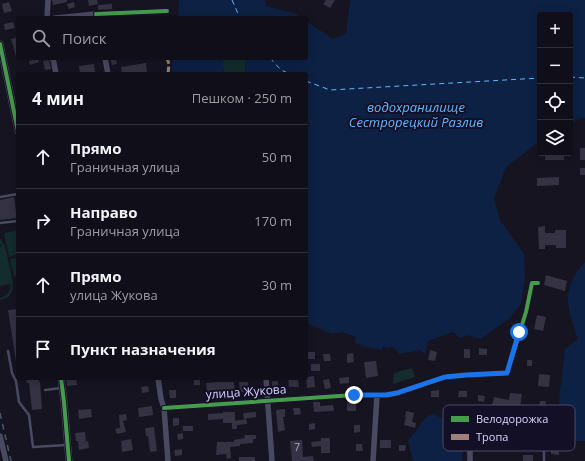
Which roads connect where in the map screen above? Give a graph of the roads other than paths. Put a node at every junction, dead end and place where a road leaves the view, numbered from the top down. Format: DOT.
graph roads {
  1 [pos="48,0"];
  2 [pos="167,11"];
  3 [pos="47,16"];
  4 [pos="97,16"];
  5 [pos="0,44"];
  6 [pos="53,60"];
  7 [pos="105,60"];
  8 [pos="56,72"];
  9 [pos="108,72"];
  10 [pos="16,122"];
  11 [pos="16,194"];
  12 [pos="0,196"];
  13 [pos="16,221"];
  14 [pos="0,222"];
  15 [pos="538,283"];
  16 [pos="8,351"];
  17 [pos="61,380"];
  18 [pos="158,380"];
  19 [pos="266,380"];
  20 [pos="62,388"];
  21 [pos="45,390"];
  22 [pos="377,395"];
  23 [pos="268,401"];
  24 [pos="164,408"];
  25 [pos="0,436"];
  26 [pos="68,445"];
  27 [pos="1,450"];
  28 [pos="544,452"];
  29 [pos="6,461"];
  30 [pos="69,461"];
  31 [pos="168,461"];
  32 [pos="272,461"];
  33 [pos="373,461"];
  34 [pos="544,461"];
  1 -- 3 [label="street"];
  2 -- 4 [label="street"];
  5 -- 10 [label="street"];
  6 -- 8 [label="street"];
  7 -- 9 [label="street"];
  11 -- 12 [label="lane"];
  13 -- 14 [label="lane"];
  15 -- 22 [label="street, улица Жукова"];
  16 -- 26 [label="lane"];
  17 -- 20 [label="street"];
  18 -- 24 [label="street"];
  19 -- 23 [label="street"];
  20 -- 21 [label="lane"];
  20 -- 26 [label="street"];
  22 -- 23 [label="street, улица Жукова"];
  22 -- 33 [label="street"];
  23 -- 24 [label="street, улица Жукова"];
  23 -- 32 [label="street"];
  24 -- 31 [label="street"];
  25 -- 27 [label="street"];
  26 -- 30 [label="street"];
  27 -- 29 [label="street"];
  28 -- 34 [label="lane"];
}
